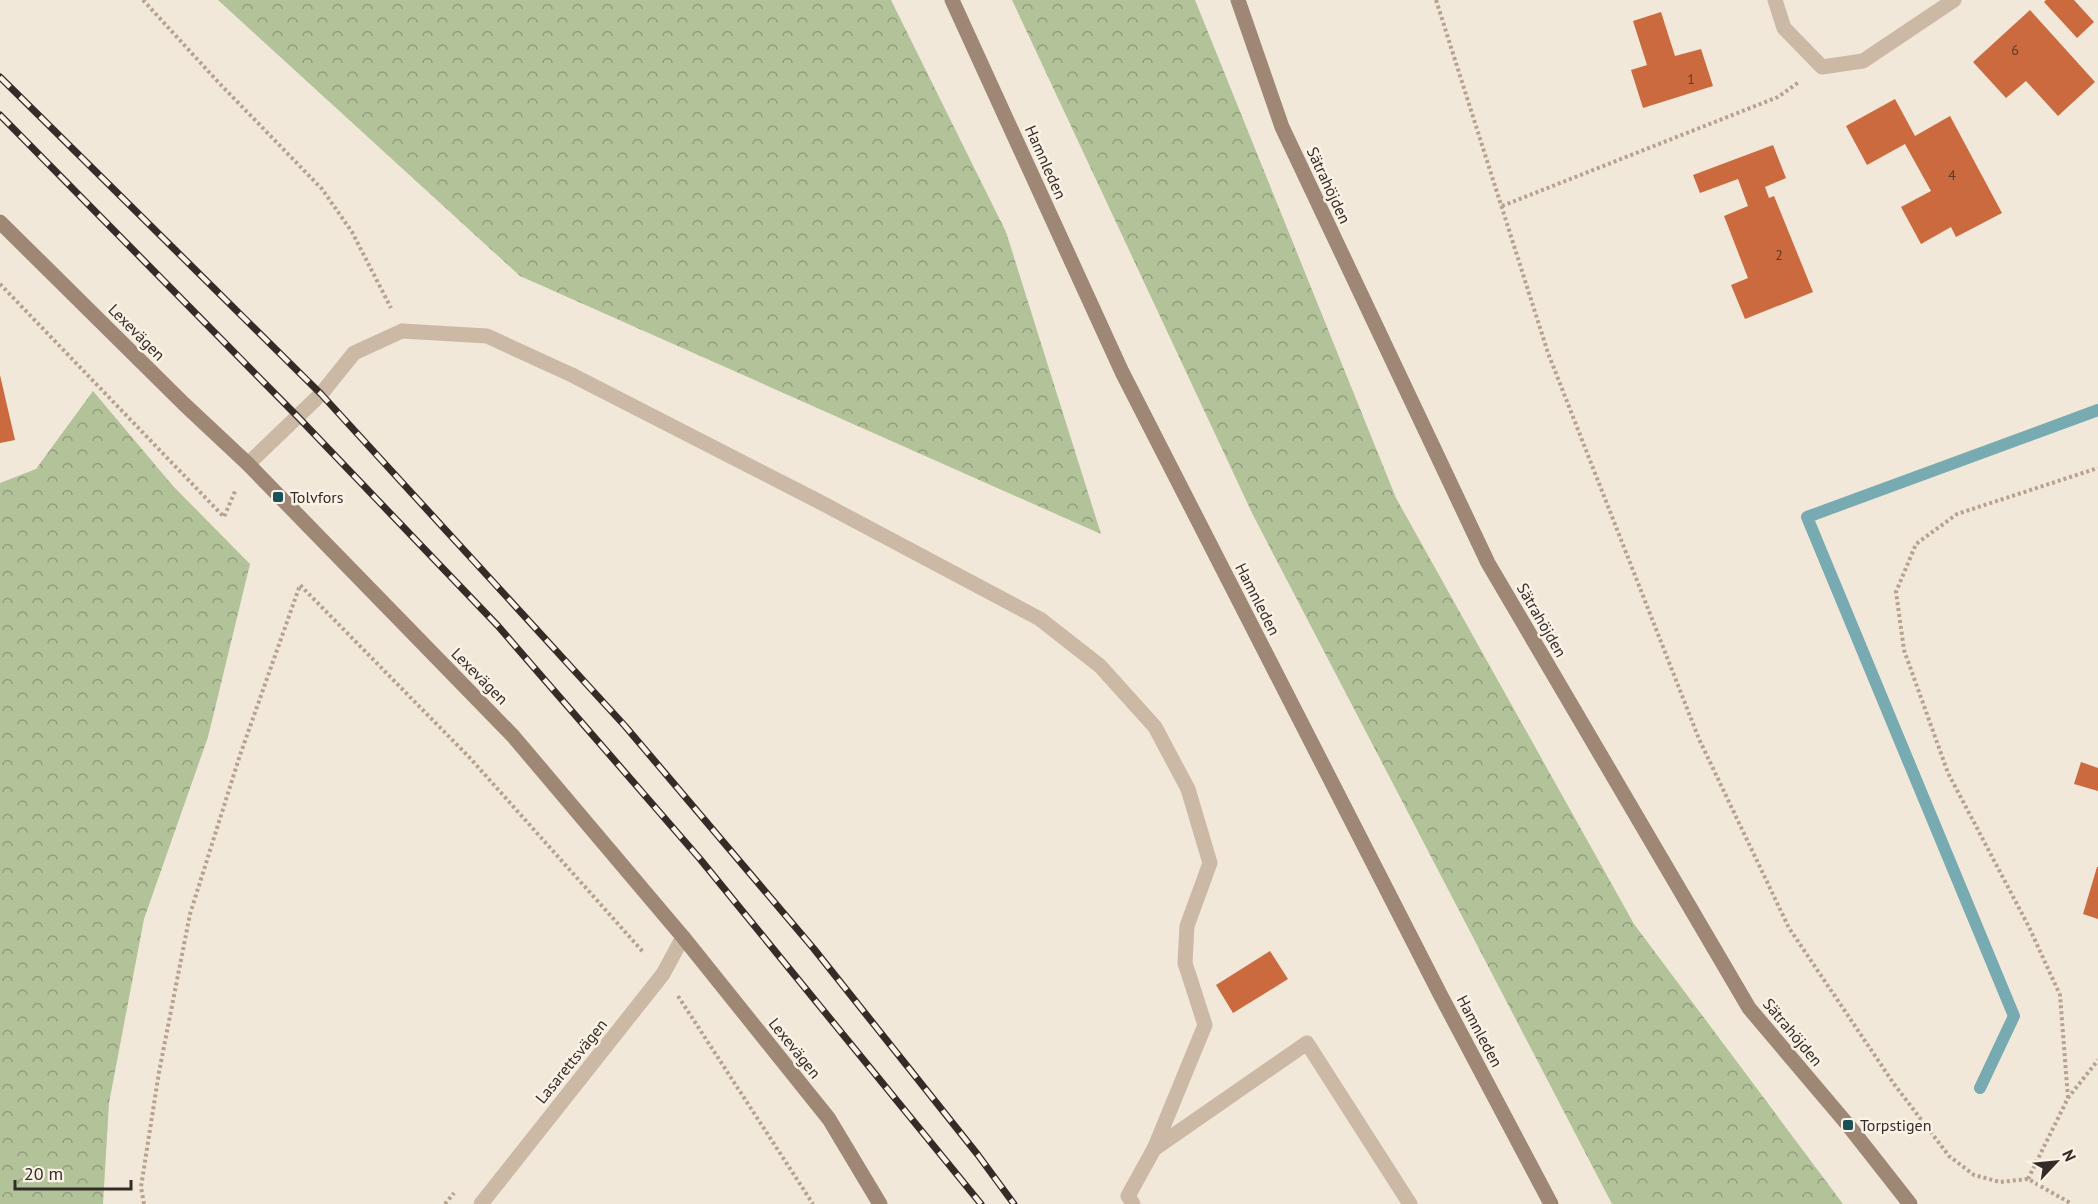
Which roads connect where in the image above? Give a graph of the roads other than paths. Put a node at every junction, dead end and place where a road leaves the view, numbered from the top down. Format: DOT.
graph roads {
  1 [pos="952,0"];
  2 [pos="1238,0"];
  3 [pos="1775,0"];
  4 [pos="1954,0"];
  5 [pos="0,222"];
  6 [pos="248,464"];
  7 [pos="683,937"];
  8 [pos="1154,1149"];
  9 [pos="482,1204"];
  10 [pos="880,1204"];
  11 [pos="1133,1204"];
  12 [pos="1410,1204"];
  13 [pos="1551,1204"];
  14 [pos="1910,1204"];
  1 -- 13 [label="street, Hamnleden"];
  2 -- 14 [label="street, Sätrahöjden"];
  3 -- 4 [label="street"];
  5 -- 6 [label="street, Lexevägen"];
  6 -- 7 [label="street, Lexevägen"];
  6 -- 8 [label="street"];
  7 -- 9 [label="street, Lasarettsvägen"];
  7 -- 10 [label="street, Lexevägen"];
  8 -- 11 [label="street"];
  8 -- 12 [label="street"];
}
